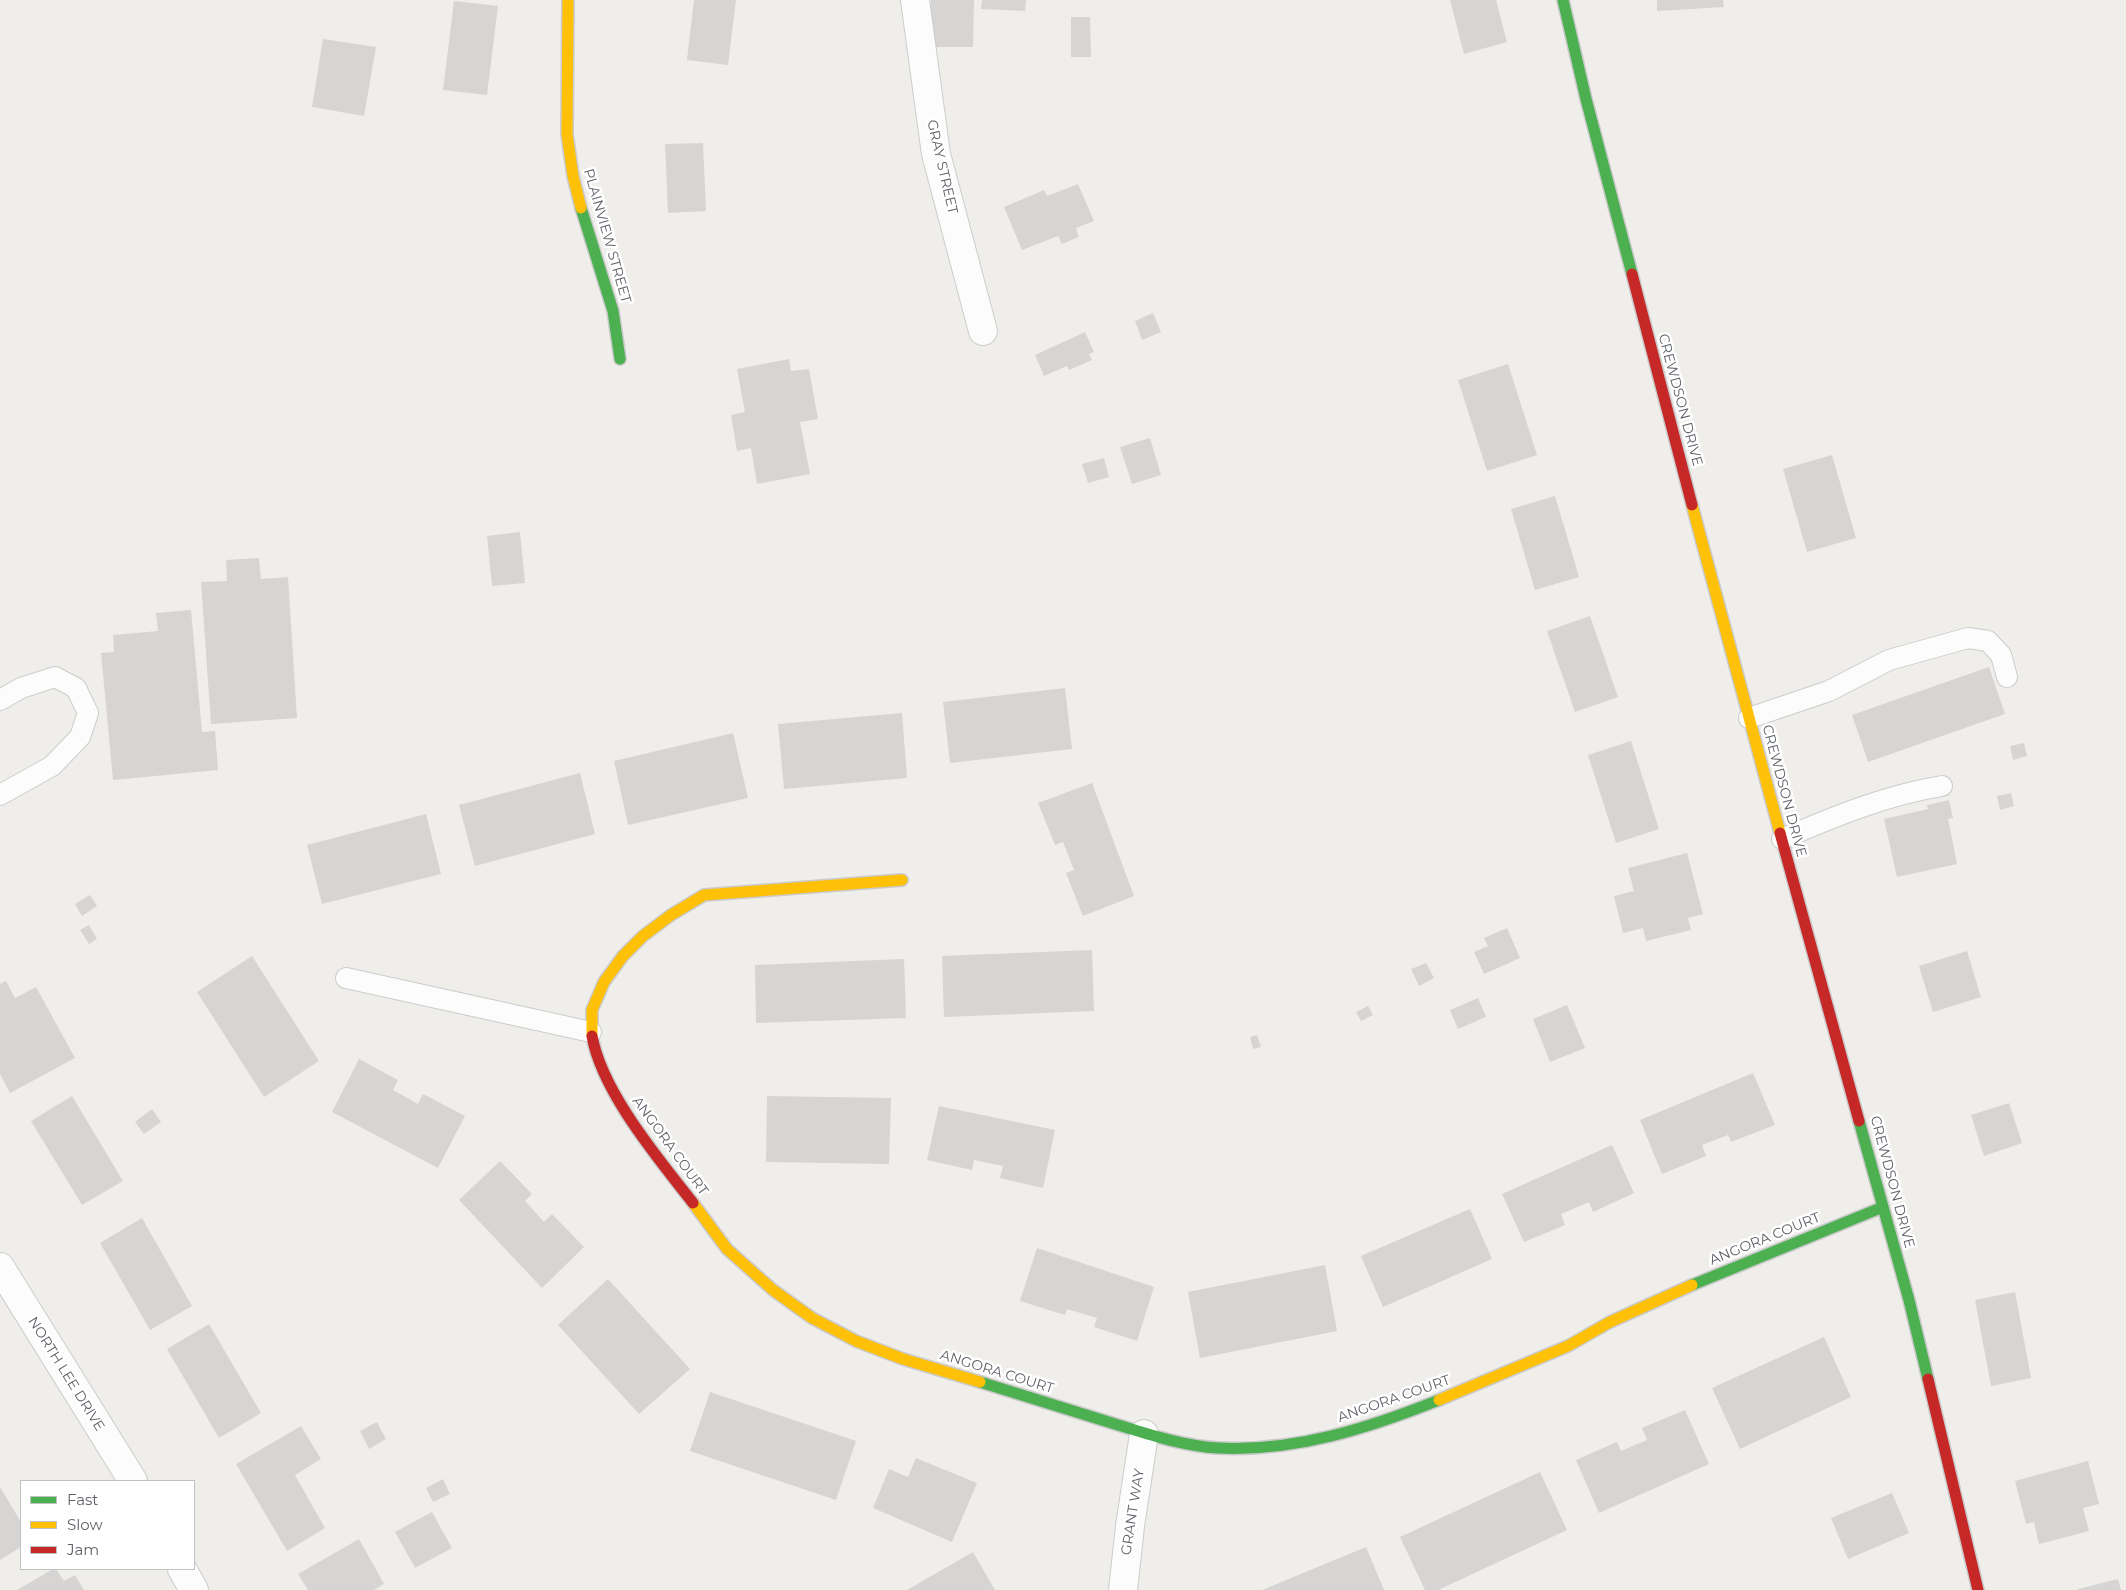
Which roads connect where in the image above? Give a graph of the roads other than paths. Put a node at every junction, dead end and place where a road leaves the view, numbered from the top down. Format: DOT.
graph roads {
  1 [pos="568,0"];
  2 [pos="915,0"];
  3 [pos="1562,0"];
  4 [pos="983,331"];
  5 [pos="620,359"];
  6 [pos="2007,677"];
  7 [pos="0,700"];
  8 [pos="1749,718"];
  9 [pos="1942,786"];
  10 [pos="0,795"];
  11 [pos="1782,840"];
  12 [pos="902,880"];
  13 [pos="346,978"];
  14 [pos="591,1032"];
  15 [pos="1883,1207"];
  16 [pos="0,1266"];
  17 [pos="1144,1434"];
  18 [pos="132,1480"];
  19 [pos="183,1570"];
  20 [pos="194,1590"];
  21 [pos="1123,1590"];
  22 [pos="1978,1590"];
  1 -- 5 [label="street, PLAINVIEW STREET"];
  2 -- 4 [label="street, GRAY STREET"];
  3 -- 8 [label="street, CREWDSON DRIVE"];
  6 -- 8 [label="lane"];
  7 -- 10 [label="lane"];
  8 -- 11 [label="street, CREWDSON DRIVE"];
  9 -- 11 [label="lane"];
  11 -- 15 [label="street, CREWDSON DRIVE"];
  12 -- 14 [label="street, ANGORA COURT"];
  13 -- 14 [label="lane"];
  14 -- 17 [label="street, ANGORA COURT"];
  15 -- 17 [label="street, ANGORA COURT"];
  15 -- 22 [label="street, CREWDSON DRIVE"];
  16 -- 18 [label="street, NORTH LEE DRIVE"];
  17 -- 21 [label="street, GRANT WAY"];
  19 -- 20 [label="street"];
}
